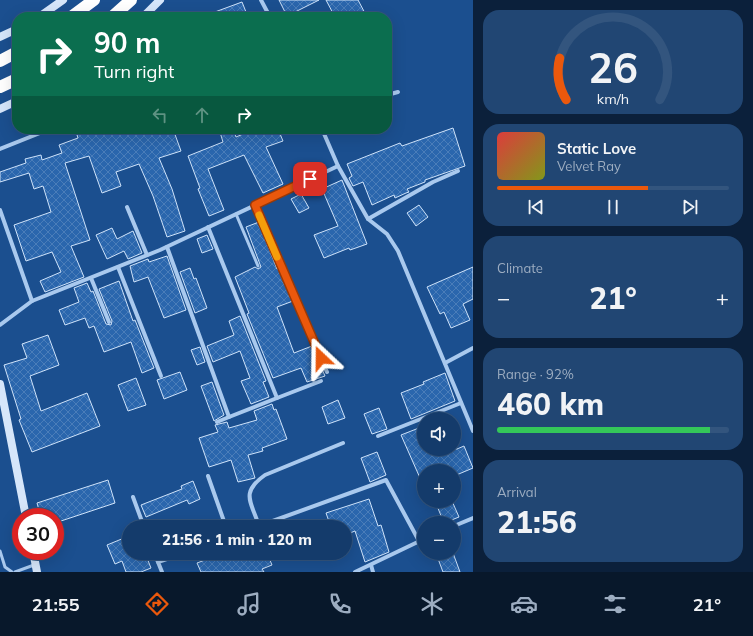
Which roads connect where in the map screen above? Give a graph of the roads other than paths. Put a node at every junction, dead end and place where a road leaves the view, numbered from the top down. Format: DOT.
graph roads {
  1 [pos="63,0"];
  2 [pos="94,0"];
  3 [pos="131,0"];
  4 [pos="160,0"];
  5 [pos="261,0"];
  6 [pos="46,12"];
  7 [pos="78,12"];
  8 [pos="118,12"];
  9 [pos="148,12"];
  10 [pos="267,12"];
  11 [pos="12,31"];
  12 [pos="0,37"];
  13 [pos="12,55"];
  14 [pos="0,61"];
  15 [pos="12,81"];
  16 [pos="0,87"];
  17 [pos="398,92"];
  18 [pos="392,93"];
  19 [pos="12,103"];
  20 [pos="0,109"];
  21 [pos="38,134"];
  22 [pos="324,134"];
  23 [pos="0,149"];
  24 [pos="338,166"];
  25 [pos="458,171"];
  26 [pos="255,205"];
  27 [pos="127,207"];
  28 [pos="0,210"];
  29 [pos="236,214"];
  30 [pos="368,219"];
  31 [pos="208,227"];
  32 [pos="167,247"];
  33 [pos="147,255"];
  34 [pos="258,266"];
  35 [pos="118,267"];
  36 [pos="91,278"];
  37 [pos="32,301"];
  38 [pos="109,322"];
  39 [pos="0,326"];
  40 [pos="473,348"];
  41 [pos="445,363"];
  42 [pos="327,372"];
  43 [pos="161,376"];
  44 [pos="321,381"];
  45 [pos="0,384"];
  46 [pos="277,398"];
  47 [pos="461,403"];
  48 [pos="229,417"];
  49 [pos="217,422"];
  50 [pos="473,431"];
  51 [pos="378,436"];
  52 [pos="343,443"];
  53 [pos="208,476"];
  54 [pos="133,497"];
  55 [pos="24,508"];
  56 [pos="473,518"];
  57 [pos="141,520"];
  58 [pos="224,520"];
  59 [pos="255,520"];
  60 [pos="274,520"];
  61 [pos="461,523"];
  62 [pos="417,537"];
  63 [pos="417,542"];
  64 [pos="0,551"];
  65 [pos="164,560"];
  66 [pos="158,562"];
  67 [pos="371,565"];
  68 [pos="37,568"];
  69 [pos="13,572"];
  70 [pos="162,572"];
  71 [pos="355,572"];
  72 [pos="373,572"];
  1 -- 6 [label="street"];
  2 -- 7 [label="highway"];
  3 -- 8 [label="highway"];
  4 -- 9 [label="street"];
  5 -- 10 [label="street"];
  11 -- 12 [label="street"];
  13 -- 14 [label="highway"];
  15 -- 16 [label="highway"];
  17 -- 18 [label="street"];
  19 -- 20 [label="street"];
  21 -- 23 [label="street"];
  22 -- 24 [label="street"];
  24 -- 26 [label="street"];
  24 -- 30 [label="street"];
  25 -- 30 [label="street"];
  26 -- 29 [label="street"];
  26 -- 42 [label="street"];
  27 -- 33 [label="street"];
  28 -- 37 [label="street"];
  29 -- 31 [label="street"];
  29 -- 34 [label="lane"];
  30 -- 41 [label="street"];
  31 -- 32 [label="street"];
  31 -- 46 [label="street"];
  32 -- 33 [label="street"];
  32 -- 48 [label="street"];
  33 -- 35 [label="street"];
  35 -- 36 [label="street"];
  35 -- 43 [label="street"];
  36 -- 37 [label="street"];
  36 -- 38 [label="street"];
  37 -- 39 [label="street"];
  40 -- 41 [label="street"];
  41 -- 47 [label="street"];
  44 -- 46 [label="street"];
  45 -- 55 [label="street"];
  46 -- 48 [label="street"];
  47 -- 50 [label="street"];
  47 -- 51 [label="street"];
  48 -- 49 [label="street"];
  52 -- 59 [label="street"];
  53 -- 58 [label="street"];
  54 -- 57 [label="street"];
  56 -- 61 [label="street"];
  60 -- 62 [label="street"];
  63 -- 67 [label="street"];
  64 -- 69 [label="lane"];
  65 -- 66 [label="street"];
  66 -- 70 [label="street"];
  67 -- 71 [label="street"];
  67 -- 72 [label="street"];
  68 -- 69 [label="lane"];
}
